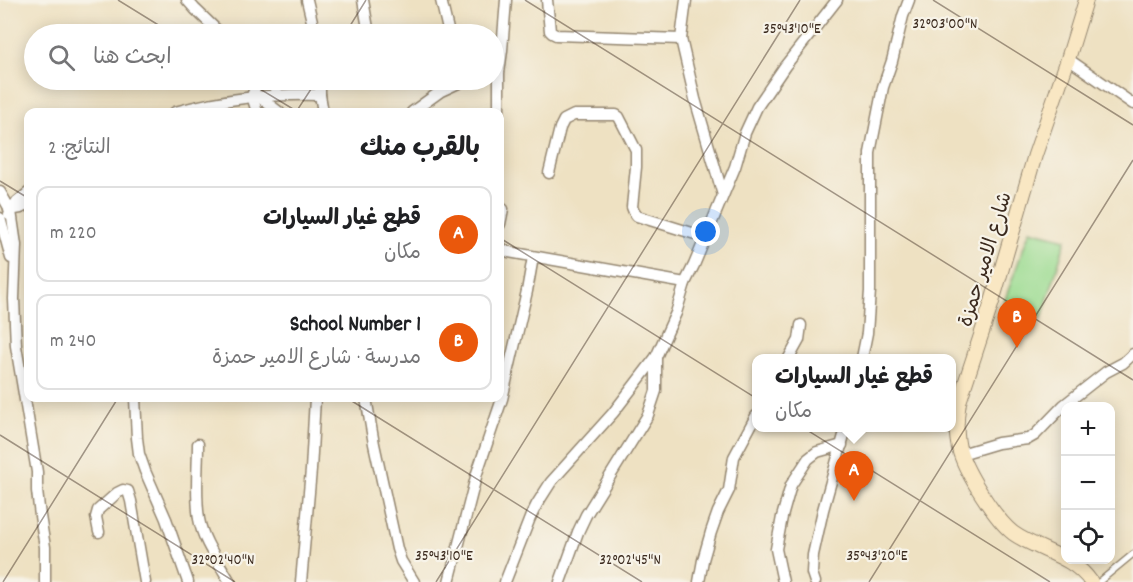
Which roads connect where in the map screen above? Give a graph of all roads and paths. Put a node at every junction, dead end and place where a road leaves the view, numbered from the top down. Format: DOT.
graph roads {
  1 [pos="188,0"];
  2 [pos="308,0"];
  3 [pos="363,0"];
  4 [pos="441,0"];
  5 [pos="506,0"];
  6 [pos="547,0"];
  7 [pos="686,0"];
  8 [pos="837,0"];
  9 [pos="909,0"];
  10 [pos="1086,0"];
  11 [pos="211,24"];
  12 [pos="313,24"];
  13 [pos="367,24"];
  14 [pos="447,24"];
  15 [pos="504,25"];
  16 [pos="681,39"];
  17 [pos="1068,59"];
  18 [pos="256,90"];
  19 [pos="276,90"];
  20 [pos="320,90"];
  21 [pos="443,90"];
  22 [pos="497,90"];
  23 [pos="278,94"];
  24 [pos="320,95"];
  25 [pos="255,96"];
  26 [pos="1133,104"];
  27 [pos="206,108"];
  28 [pos="256,108"];
  29 [pos="273,108"];
  30 [pos="322,108"];
  31 [pos="418,108"];
  32 [pos="499,108"];
  33 [pos="549,173"];
  34 [pos="0,192"];
  35 [pos="723,195"];
  36 [pos="24,196"];
  37 [pos="0,206"];
  38 [pos="24,206"];
  39 [pos="11,211"];
  40 [pos="2,224"];
  41 [pos="705,237"];
  42 [pos="504,250"];
  43 [pos="533,257"];
  44 [pos="14,270"];
  45 [pos="685,283"];
  46 [pos="801,325"];
  47 [pos="791,354"];
  48 [pos="863,354"];
  49 [pos="1133,354"];
  50 [pos="656,357"];
  51 [pos="504,390"];
  52 [pos="24,392"];
  53 [pos="26,402"];
  54 [pos="135,402"];
  55 [pos="315,402"];
  56 [pos="367,402"];
  57 [pos="501,402"];
  58 [pos="752,423"];
  59 [pos="845,432"];
  60 [pos="198,444"];
  61 [pos="842,445"];
  62 [pos="961,454"];
  63 [pos="99,532"];
  64 [pos="1133,554"];
  65 [pos="45,582"];
  66 [pos="145,582"];
  67 [pos="188,582"];
  68 [pos="230,582"];
  69 [pos="301,582"];
  70 [pos="414,582"];
  71 [pos="448,582"];
  72 [pos="505,582"];
  73 [pos="560,582"];
  74 [pos="699,582"];
  75 [pos="783,582"];
  76 [pos="815,582"];
  77 [pos="1091,582"];
  78 [pos="1099,582"];
  1 -- 11 [label="street"];
  2 -- 12 [label="street"];
  3 -- 13 [label="street"];
  4 -- 14 [label="street"];
  5 -- 15 [label="street"];
  6 -- 16 [label="street"];
  7 -- 16 [label="street"];
  8 -- 35 [label="street"];
  9 -- 48 [label="street"];
  10 -- 17 [label="main road, شارع الامير حمزة"];
  16 -- 35 [label="street"];
  17 -- 26 [label="street"];
  17 -- 62 [label="main road, شارع الامير حمزة"];
  18 -- 25 [label="street"];
  19 -- 23 [label="street"];
  20 -- 24 [label="street"];
  21 -- 31 [label="street"];
  22 -- 32 [label="street"];
  23 -- 24 [label="street"];
  23 -- 25 [label="street"];
  24 -- 30 [label="street"];
  25 -- 27 [label="street"];
  25 -- 28 [label="street"];
  25 -- 29 [label="street"];
  33 -- 41 [label="street"];
  34 -- 39 [label="street"];
  35 -- 41 [label="street"];
  36 -- 39 [label="street"];
  37 -- 39 [label="street"];
  38 -- 39 [label="street"];
  39 -- 40 [label="street"];
  39 -- 44 [label="street"];
  40 -- 44 [label="street"];
  41 -- 45 [label="street"];
  42 -- 43 [label="street"];
  43 -- 45 [label="street"];
  43 -- 51 [label="street"];
  44 -- 52 [label="street"];
  45 -- 50 [label="street"];
  46 -- 47 [label="street"];
  49 -- 62 [label="street"];
  50 -- 72 [label="street"];
  50 -- 73 [label="street"];
  53 -- 65 [label="street"];
  54 -- 67 [label="street"];
  55 -- 69 [label="street"];
  56 -- 70 [label="street"];
  57 -- 71 [label="street"];
  58 -- 74 [label="street"];
  59 -- 61 [label="street"];
  60 -- 68 [label="street"];
  61 -- 75 [label="street"];
  61 -- 76 [label="street"];
  62 -- 77 [label="main road, شارع الامير حمزة"];
  63 -- 66 [label="street"];
  64 -- 78 [label="lane"];
}
